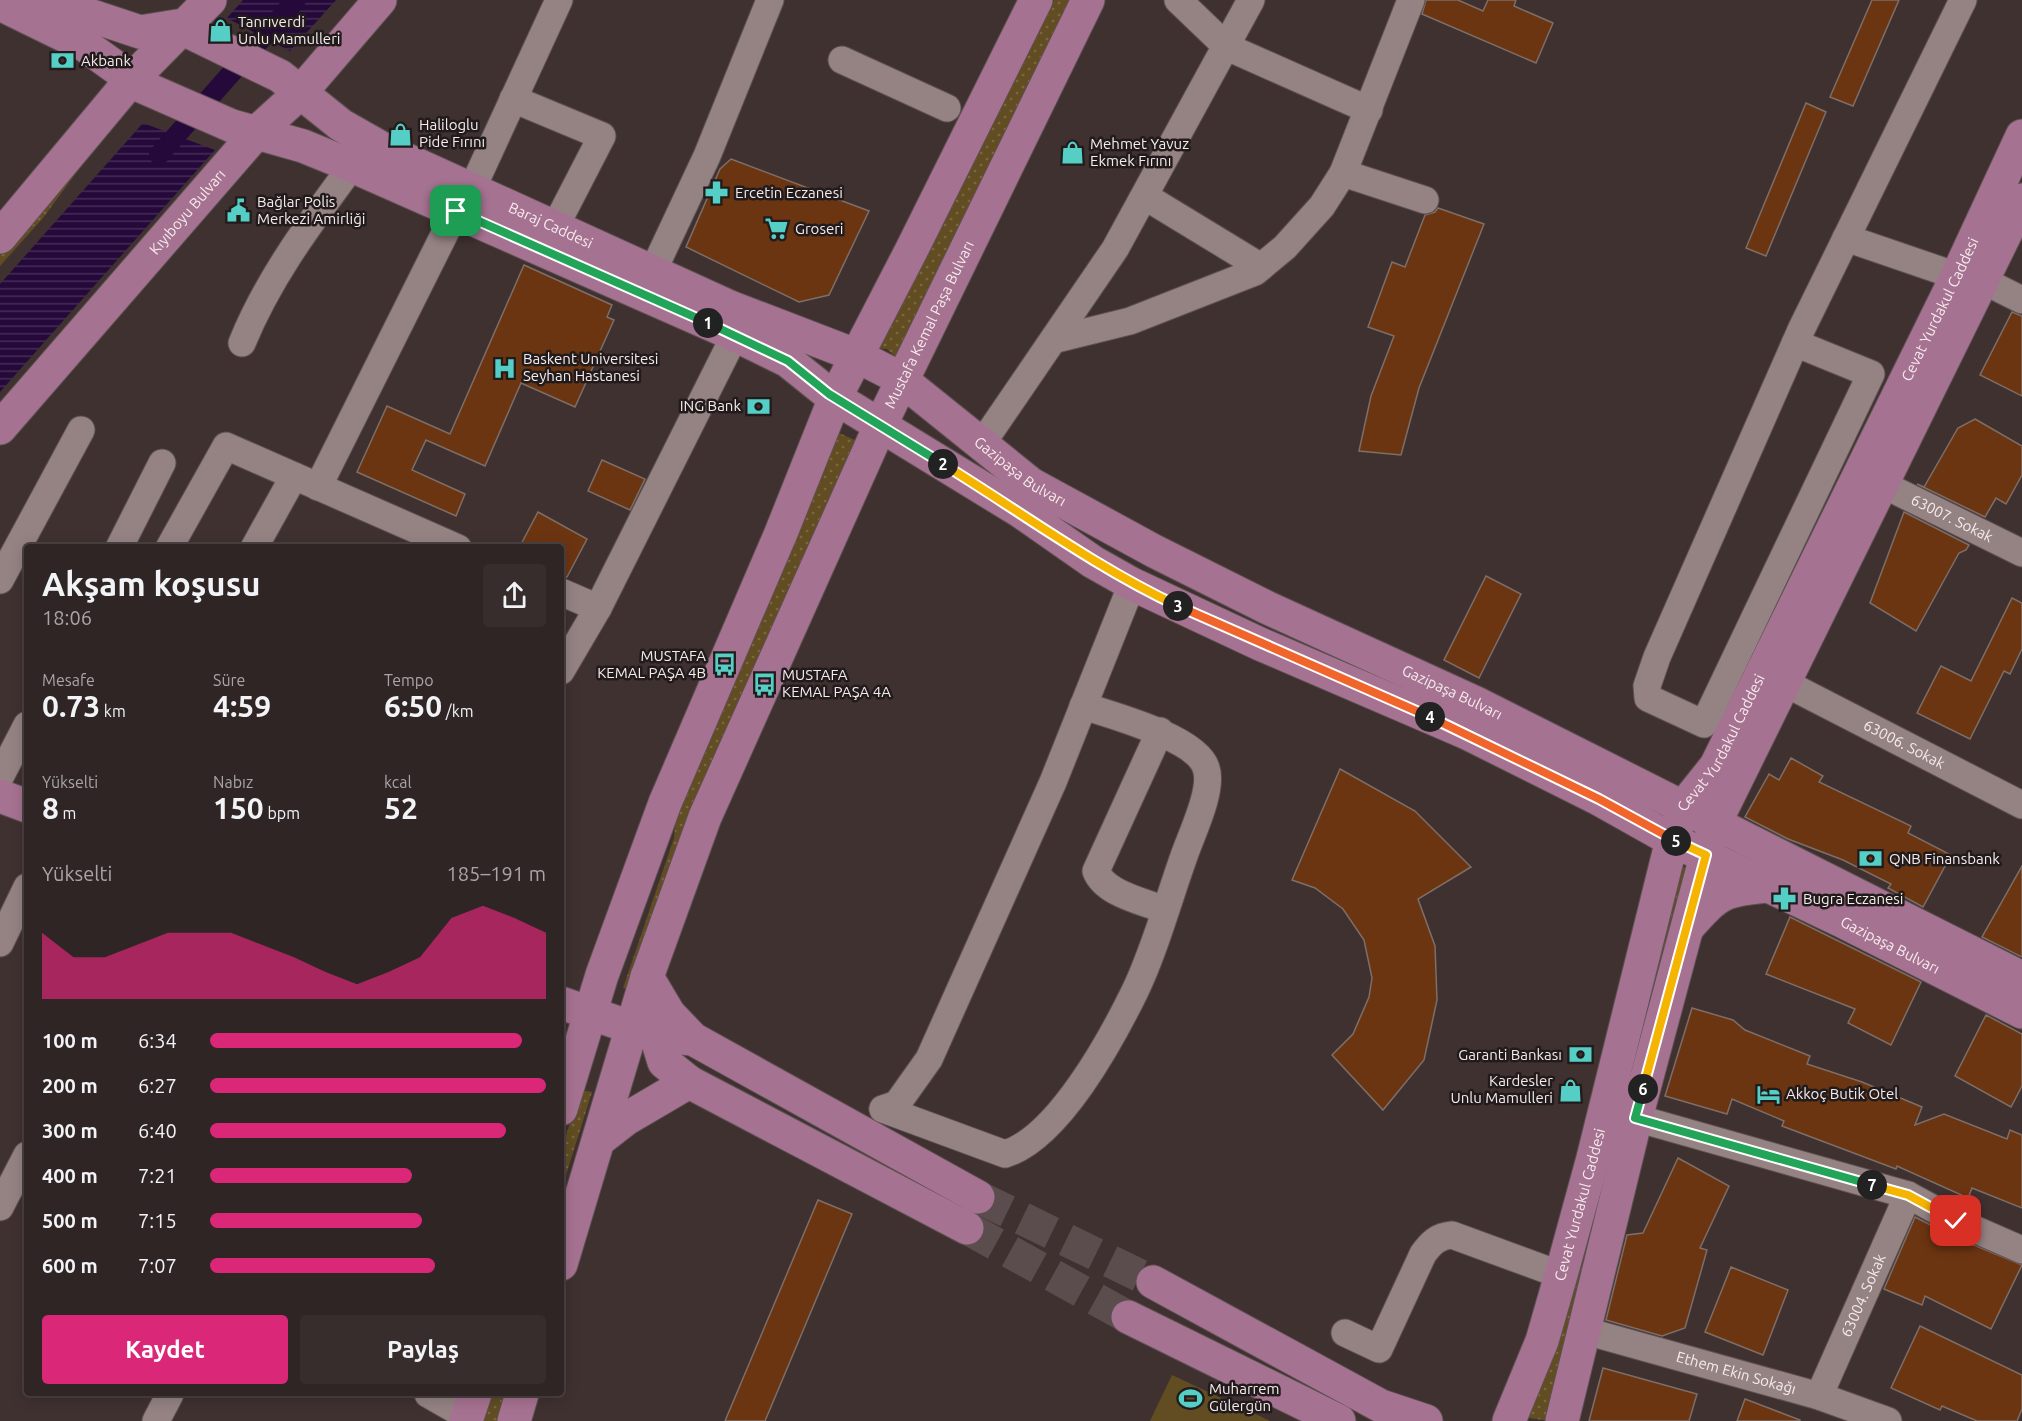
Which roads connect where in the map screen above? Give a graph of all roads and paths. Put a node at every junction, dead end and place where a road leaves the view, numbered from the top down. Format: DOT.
graph roads {
  1 [pos="210,0"];
  2 [pos="380,0"];
  3 [pos="559,0"];
  4 [pos="770,0"];
  5 [pos="1036,0"];
  6 [pos="1088,0"];
  7 [pos="1178,0"];
  8 [pos="1251,0"];
  9 [pos="1411,0"];
  10 [pos="1963,0"];
  11 [pos="61,3"];
  12 [pos="1,7"];
  13 [pos="186,31"];
  14 [pos="1227,47"];
  15 [pos="842,60"];
  16 [pos="137,83"];
  17 [pos="291,84"];
  18 [pos="513,99"];
  19 [pos="947,108"];
  20 [pos="1369,110"];
  21 [pos="244,129"];
  22 [pos="2022,136"];
  23 [pos="352,166"];
  24 [pos="1343,173"];
  25 [pos="1146,197"];
  26 [pos="464,200"];
  27 [pos="1425,200"];
  28 [pos="2022,200"];
  29 [pos="555,227"];
  30 [pos="0,237"];
  31 [pos="1846,238"];
  32 [pos="1261,267"];
  33 [pos="653,271"];
  34 [pos="1971,278"];
  35 [pos="2022,300"];
  36 [pos="735,335"];
  37 [pos="1053,340"];
  38 [pos="242,343"];
  39 [pos="1795,343"];
  40 [pos="855,355"];
  41 [pos="902,380"];
  42 [pos="835,398"];
  43 [pos="880,426"];
  44 [pos="0,428"];
  45 [pos="81,430"];
  46 [pos="981,445"];
  47 [pos="162,463"];
  48 [pos="294,476"];
  49 [pos="1882,484"];
  50 [pos="318,487"];
  51 [pos="412,538"];
  52 [pos="121,544"];
  53 [pos="171,544"];
  54 [pos="256,544"];
  55 [pos="440,544"];
  56 [pos="2022,553"];
  57 [pos="0,580"];
  58 [pos="1132,584"];
  59 [pos="564,593"];
  60 [pos="598,608"];
  61 [pos="564,666"];
  62 [pos="1785,683"];
  63 [pos="1083,706"];
  64 [pos="1471,718"];
  65 [pos="24,731"];
  66 [pos="1160,731"];
  67 [pos="0,777"];
  68 [pos="0,796"];
  69 [pos="24,805"];
  70 [pos="2022,805"];
  71 [pos="1684,806"];
  72 [pos="1715,823"];
  73 [pos="1672,840"];
  74 [pos="1706,855"];
  75 [pos="1770,886"];
  76 [pos="24,893"];
  77 [pos="1164,910"];
  78 [pos="1686,930"];
  79 [pos="0,943"];
  80 [pos="647,977"];
  81 [pos="2022,978"];
  82 [pos="576,1008"];
  83 [pos="2022,1012"];
  84 [pos="644,1032"];
  85 [pos="693,1039"];
  86 [pos="689,1082"];
  87 [pos="564,1089"];
  88 [pos="1635,1118"];
  89 [pos="599,1140"];
  90 [pos="24,1161"];
  91 [pos="1908,1195"];
  92 [pos="978,1197"];
  93 [pos="0,1207"];
  94 [pos="967,1228"];
  95 [pos="2022,1250"];
  96 [pos="564,1254"];
  97 [pos="1561,1275"];
  98 [pos="1153,1282"];
  99 [pos="1128,1317"];
  100 [pos="1582,1330"];
  101 [pos="1346,1333"];
  102 [pos="169,1396"];
  103 [pos="433,1396"];
  104 [pos="521,1396"];
  105 [pos="1819,1396"];
  106 [pos="470,1410"];
  107 [pos="156,1421"];
  108 [pos="514,1421"];
  109 [pos="1339,1421"];
  110 [pos="1426,1421"];
  111 [pos="1509,1421"];
  112 [pos="1562,1421"];
  113 [pos="1888,1421"];
  1 -- 13 [label="main road"];
  2 -- 17 [label="main road, Kıyıboyu Bulvarı"];
  3 -- 18 [label="street"];
  4 -- 33 [label="street"];
  5 -- 40 [label="main road"];
  6 -- 41 [label="main road, Mustafa Kemal Paşa Bulvarı"];
  7 -- 14 [label="street"];
  8 -- 14 [label="street"];
  9 -- 20 [label="street"];
  10 -- 31 [label="street"];
  11 -- 13 [label="main road, Baraj Caddesi"];
  12 -- 16 [label="main road, Baraj Caddesi"];
  13 -- 16 [label="main road"];
  13 -- 17 [label="main road, Baraj Caddesi"];
  14 -- 20 [label="street"];
  14 -- 25 [label="street"];
  15 -- 19 [label="street"];
  16 -- 21 [label="main road, Baraj Caddesi"];
  16 -- 30 [label="main road"];
  17 -- 21 [label="main road, Kıyıboyu Bulvarı"];
  17 -- 26 [label="main road, Baraj Caddesi"];
  18 -- 26 [label="street"];
  18 -- 29 [label="street"];
  20 -- 24 [label="street"];
  21 -- 23 [label="main road, Baraj Caddesi"];
  21 -- 44 [label="main road, Kıyıboyu Bulvarı"];
  22 -- 34 [label="main road, Cevat Yurdakul Caddesi"];
  23 -- 26 [label="main road, Baraj Caddesi"];
  23 -- 38 [label="street"];
  24 -- 27 [label="street"];
  24 -- 32 [label="street"];
  25 -- 32 [label="street"];
  25 -- 37 [label="street"];
  26 -- 29 [label="main road, Baraj Caddesi"];
  26 -- 36 [label="main road, Baraj Caddesi"];
  26 -- 50 [label="street"];
  28 -- 34 [label="main road, Cevat Yurdakul Caddesi"];
  29 -- 33 [label="main road, Baraj Caddesi"];
  31 -- 34 [label="street"];
  31 -- 39 [label="street"];
  32 -- 37 [label="street"];
  33 -- 40 [label="main road, Baraj Caddesi"];
  34 -- 35 [label="street"];
  34 -- 49 [label="main road, Cevat Yurdakul Caddesi"];
  34 -- 71 [label="main road, Cevat Yurdakul Caddesi"];
  36 -- 42 [label="main road, Baraj Caddesi"];
  36 -- 60 [label="street"];
  37 -- 46 [label="street"];
  39 -- 39 [label="street"];
  40 -- 41 [label="main road, Baraj Caddesi"];
  40 -- 42 [label="main road"];
  41 -- 43 [label="main road, Mustafa Kemal Paşa Bulvarı"];
  41 -- 46 [label="main road, Gazipaşa Bulvarı"];
  42 -- 43 [label="main road, Gazipaşa Bulvarı"];
  42 -- 82 [label="main road"];
  43 -- 58 [label="main road, Gazipaşa Bulvarı"];
  43 -- 80 [label="main road, Mustafa Kemal Paşa Bulvarı"];
  45 -- 57 [label="street"];
  46 -- 64 [label="main road, Gazipaşa Bulvarı"];
  47 -- 52 [label="street"];
  48 -- 50 [label="street"];
  48 -- 53 [label="street"];
  48 -- 54 [label="street"];
  49 -- 56 [label="street, 63007. Sokak"];
  49 -- 62 [label="main road, Cevat Yurdakul Caddesi"];
  50 -- 51 [label="street"];
  51 -- 55 [label="street"];
  58 -- 63 [label="street"];
  58 -- 64 [label="main road, Gazipaşa Bulvarı"];
  59 -- 60 [label="street"];
  60 -- 61 [label="street"];
  62 -- 70 [label="street, 63006. Sokak"];
  62 -- 72 [label="main road, Cevat Yurdakul Caddesi"];
  63 -- 66 [label="street"];
  63 -- 77 [label="street"];
  64 -- 71 [label="main road, Gazipaşa Bulvarı"];
  64 -- 73 [label="main road, Gazipaşa Bulvarı"];
  65 -- 67 [label="street"];
  66 -- 77 [label="street"];
  66 -- 77 [label="street"];
  68 -- 69 [label="main road"];
  71 -- 72 [label="main road, Gazipaşa Bulvarı"];
  71 -- 73 [label="main road, Cevat Yurdakul Caddesi"];
  72 -- 74 [label="main road, Cevat Yurdakul Caddesi"];
  72 -- 81 [label="main road, Gazipaşa Bulvarı"];
  73 -- 74 [label="main road, Gazipaşa Bulvarı"];
  73 -- 97 [label="main road, Cevat Yurdakul Caddesi"];
  74 -- 75 [label="main road, Gazipaşa Bulvarı"];
  74 -- 78 [label="main road, Cevat Yurdakul Caddesi"];
  75 -- 78 [label="main road"];
  75 -- 83 [label="main road, Gazipaşa Bulvarı"];
  76 -- 79 [label="street"];
  78 -- 88 [label="main road, Cevat Yurdakul Caddesi"];
  80 -- 84 [label="main road, Mustafa Kemal Paşa Bulvarı"];
  80 -- 85 [label="main road"];
  82 -- 84 [label="main road"];
  82 -- 87 [label="main road"];
  84 -- 85 [label="main road"];
  84 -- 86 [label="main road"];
  84 -- 89 [label="main road, Mustafa Kemal Paşa Bulvarı"];
  85 -- 92 [label="main road"];
  86 -- 89 [label="main road"];
  86 -- 94 [label="main road"];
  88 -- 91 [label="street"];
  88 -- 100 [label="main road, Cevat Yurdakul Caddesi"];
  89 -- 96 [label="main road, Mustafa Kemal Paşa Bulvarı"];
  90 -- 93 [label="street"];
  91 -- 95 [label="street"];
  91 -- 105 [label="street, 63004. Sokak"];
  97 -- 101 [label="street"];
  97 -- 111 [label="main road, Cevat Yurdakul Caddesi"];
  98 -- 110 [label="main road"];
  99 -- 109 [label="main road"];
  100 -- 105 [label="street, Ethem Ekin Sokağı"];
  100 -- 112 [label="main road, Cevat Yurdakul Caddesi"];
  102 -- 107 [label="street"];
  103 -- 106 [label="street"];
  104 -- 108 [label="main road"];
  105 -- 113 [label="street, Ethem Ekin Sokağı"];
}
